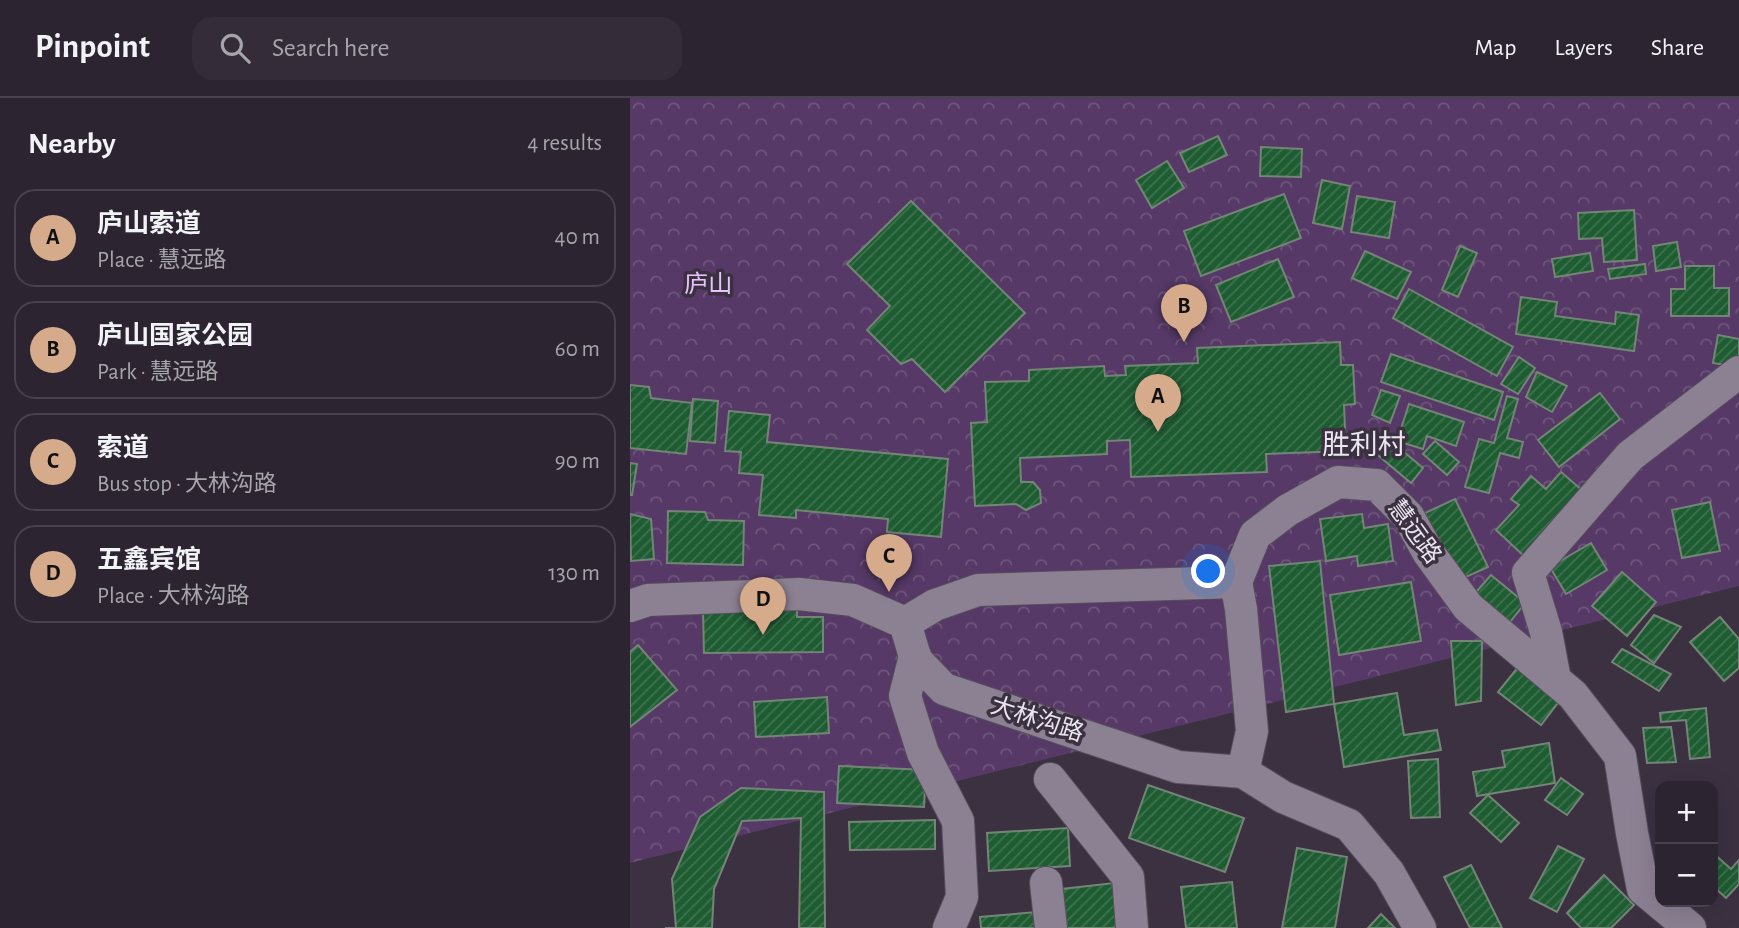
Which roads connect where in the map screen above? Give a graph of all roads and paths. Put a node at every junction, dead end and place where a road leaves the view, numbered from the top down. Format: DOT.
graph roads {
  1 [pos="1739,372"];
  2 [pos="1236,582"];
  3 [pos="630,606"];
  4 [pos="905,623"];
  5 [pos="915,656"];
  6 [pos="1555,680"];
  7 [pos="1243,772"];
  8 [pos="1050,779"];
  9 [pos="1046,883"];
  10 [pos="949,928"];
  11 [pos="1051,928"];
  12 [pos="1132,928"];
  13 [pos="1420,928"];
  14 [pos="1690,928"];
  1 -- 6 [label="street"];
  2 -- 4 [label="street"];
  2 -- 6 [label="street, 慧远路"];
  2 -- 7 [label="street"];
  3 -- 4 [label="street"];
  4 -- 5 [label="street, 大林沟路"];
  5 -- 7 [label="street, 大林沟路"];
  5 -- 10 [label="street"];
  6 -- 14 [label="street, 慧远路"];
  7 -- 13 [label="street, 大林沟路"];
  8 -- 12 [label="street"];
  9 -- 11 [label="street"];
}
